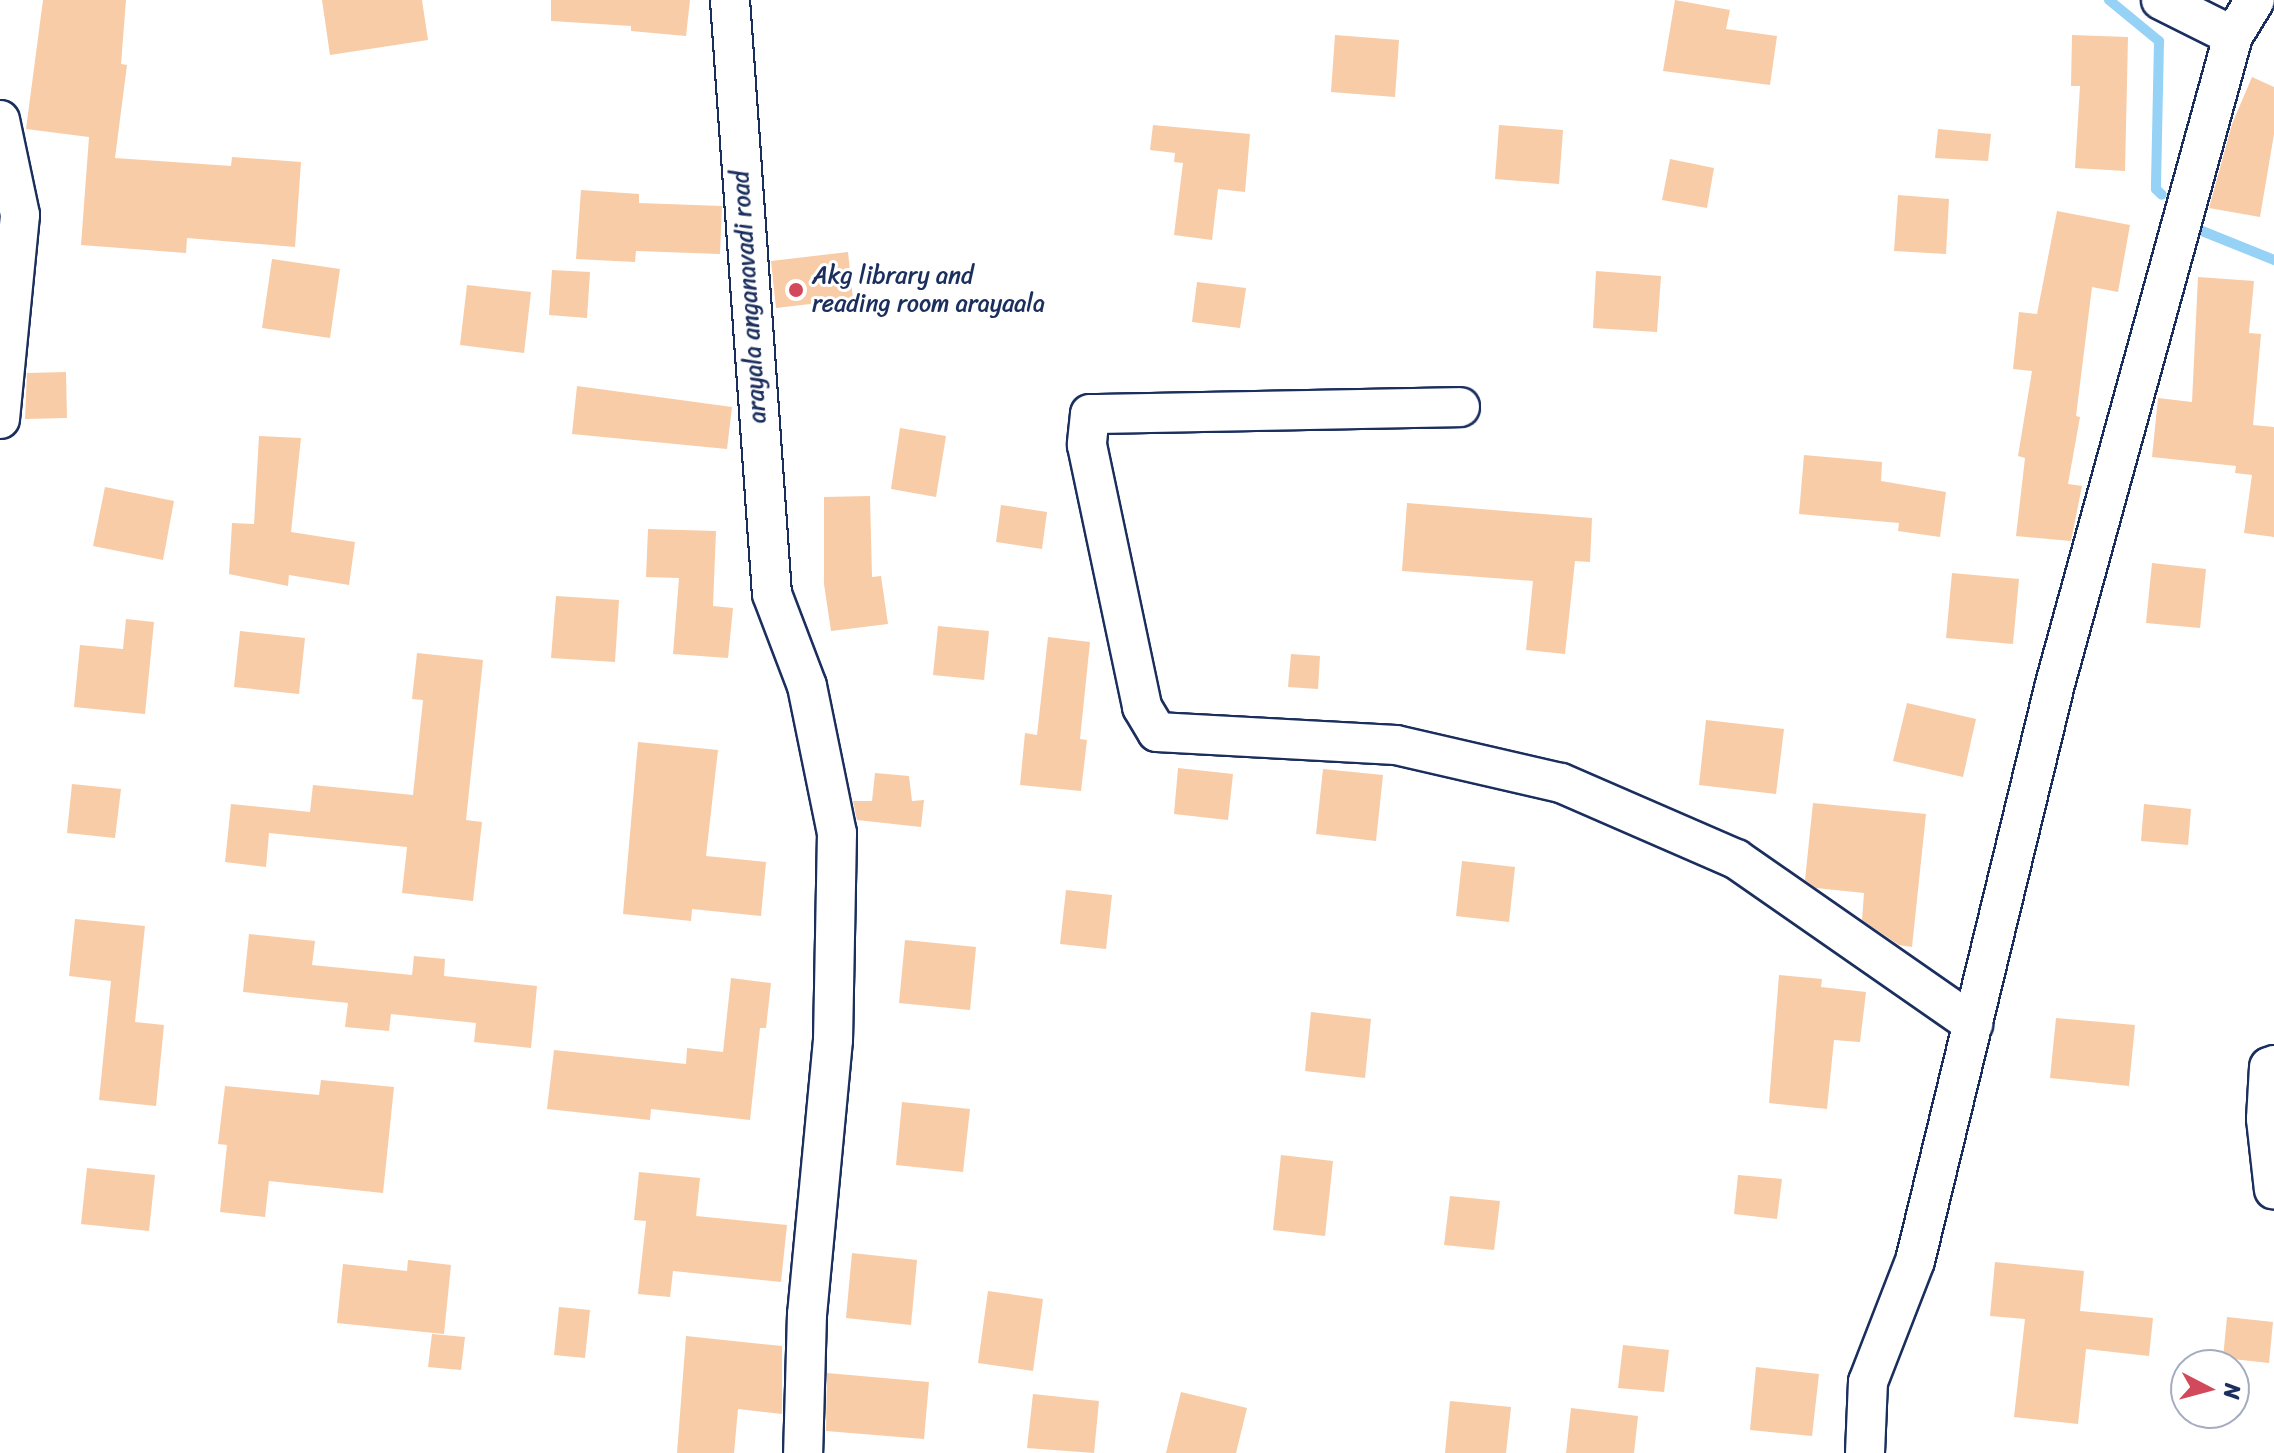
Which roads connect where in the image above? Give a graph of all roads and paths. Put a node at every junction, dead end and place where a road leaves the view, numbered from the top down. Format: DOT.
graph roads {
  1 [pos="730,0"];
  2 [pos="2161,0"];
  3 [pos="2255,0"];
  4 [pos="2233,36"];
  5 [pos="0,120"];
  6 [pos="1460,407"];
  7 [pos="0,419"];
  8 [pos="1973,1024"];
  9 [pos="2274,1065"];
  10 [pos="2274,1190"];
  11 [pos="803,1453"];
  12 [pos="1865,1453"];
  1 -- 11 [label="street, arayala anganavadi road"];
  2 -- 4 [label="street"];
  3 -- 4 [label="street"];
  4 -- 8 [label="street"];
  5 -- 7 [label="street"];
  6 -- 8 [label="street"];
  8 -- 12 [label="street"];
  9 -- 10 [label="street"];
}
